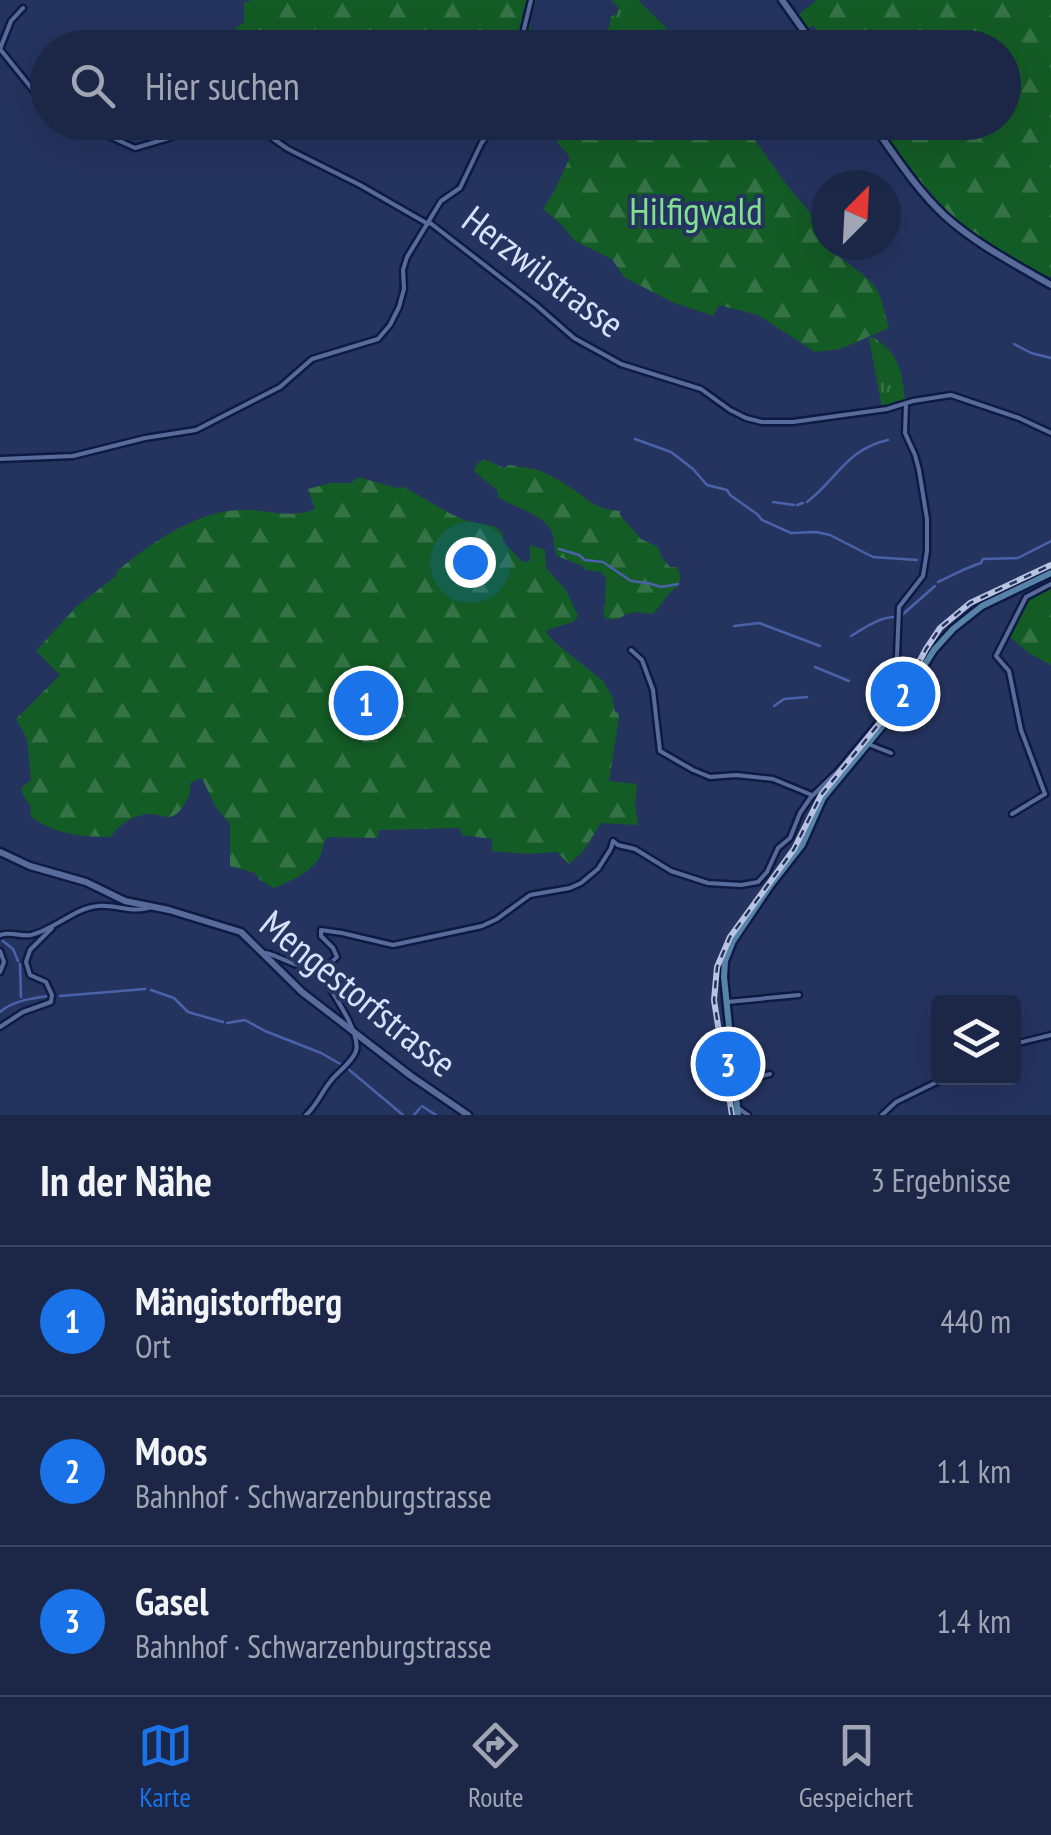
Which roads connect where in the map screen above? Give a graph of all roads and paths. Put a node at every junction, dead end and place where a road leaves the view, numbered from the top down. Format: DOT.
graph roads {
  1 [pos="531,0"];
  2 [pos="782,0"];
  3 [pos="23,8"];
  4 [pos="524,30"];
  5 [pos="803,30"];
  6 [pos="0,49"];
  7 [pos="30,86"];
  8 [pos="117,140"];
  9 [pos="162,140"];
  10 [pos="276,140"];
  11 [pos="484,140"];
  12 [pos="884,140"];
  13 [pos="429,223"];
  14 [pos="1051,284"];
  15 [pos="906,404"];
  16 [pos="1051,434"];
  17 [pos="0,459"];
  18 [pos="1051,573"];
  19 [pos="1051,584"];
  20 [pos="630,650"];
  21 [pos="868,744"];
  22 [pos="892,753"];
  23 [pos="812,795"];
  24 [pos="1048,795"];
  25 [pos="1012,814"];
  26 [pos="790,838"];
  27 [pos="802,845"];
  28 [pos="0,852"];
  29 [pos="153,906"];
  30 [pos="55,924"];
  31 [pos="0,935"];
  32 [pos="0,952"];
  33 [pos="264,955"];
  34 [pos="326,966"];
  35 [pos="315,968"];
  36 [pos="0,972"];
  37 [pos="324,978"];
  38 [pos="799,996"];
  39 [pos="726,1002"];
  40 [pos="0,1026"];
  41 [pos="354,1031"];
  42 [pos="1051,1036"];
  43 [pos="1021,1042"];
  44 [pos="770,1074"];
  45 [pos="735,1083"];
  46 [pos="931,1084"];
  47 [pos="738,1111"];
  48 [pos="306,1115"];
  49 [pos="468,1115"];
  50 [pos="748,1115"];
  51 [pos="882,1115"];
  1 -- 4 [label="street"];
  2 -- 5 [label="street"];
  3 -- 6 [label="street"];
  6 -- 7 [label="street"];
  8 -- 9 [label="street"];
  10 -- 13 [label="street, Herzwilstrasse"];
  11 -- 13 [label="street"];
  12 -- 14 [label="street"];
  13 -- 15 [label="street, Herzwilstrasse"];
  13 -- 17 [label="street"];
  15 -- 16 [label="street, Herzwilstrasse"];
  15 -- 23 [label="street"];
  18 -- 21 [label="main road"];
  19 -- 24 [label="street"];
  20 -- 23 [label="street"];
  21 -- 22 [label="street"];
  21 -- 27 [label="main road"];
  23 -- 26 [label="street"];
  24 -- 25 [label="street"];
  26 -- 27 [label="street"];
  26 -- 34 [label="street"];
  27 -- 39 [label="main road"];
  28 -- 29 [label="street, Mengestorfstrasse"];
  29 -- 30 [label="street"];
  29 -- 33 [label="street, Mengestorfstrasse"];
  30 -- 31 [label="street"];
  30 -- 40 [label="street"];
  32 -- 36 [label="street"];
  33 -- 35 [label="street"];
  33 -- 41 [label="street, Mengestorfstrasse"];
  34 -- 35 [label="street"];
  34 -- 37 [label="street"];
  35 -- 37 [label="street"];
  37 -- 41 [label="street"];
  38 -- 39 [label="street"];
  39 -- 45 [label="main road"];
  41 -- 48 [label="street"];
  41 -- 49 [label="street, Mengestorfstrasse"];
  42 -- 43 [label="street"];
  44 -- 45 [label="street"];
  45 -- 47 [label="main road"];
  46 -- 51 [label="street"];
  47 -- 50 [label="street"];
}
